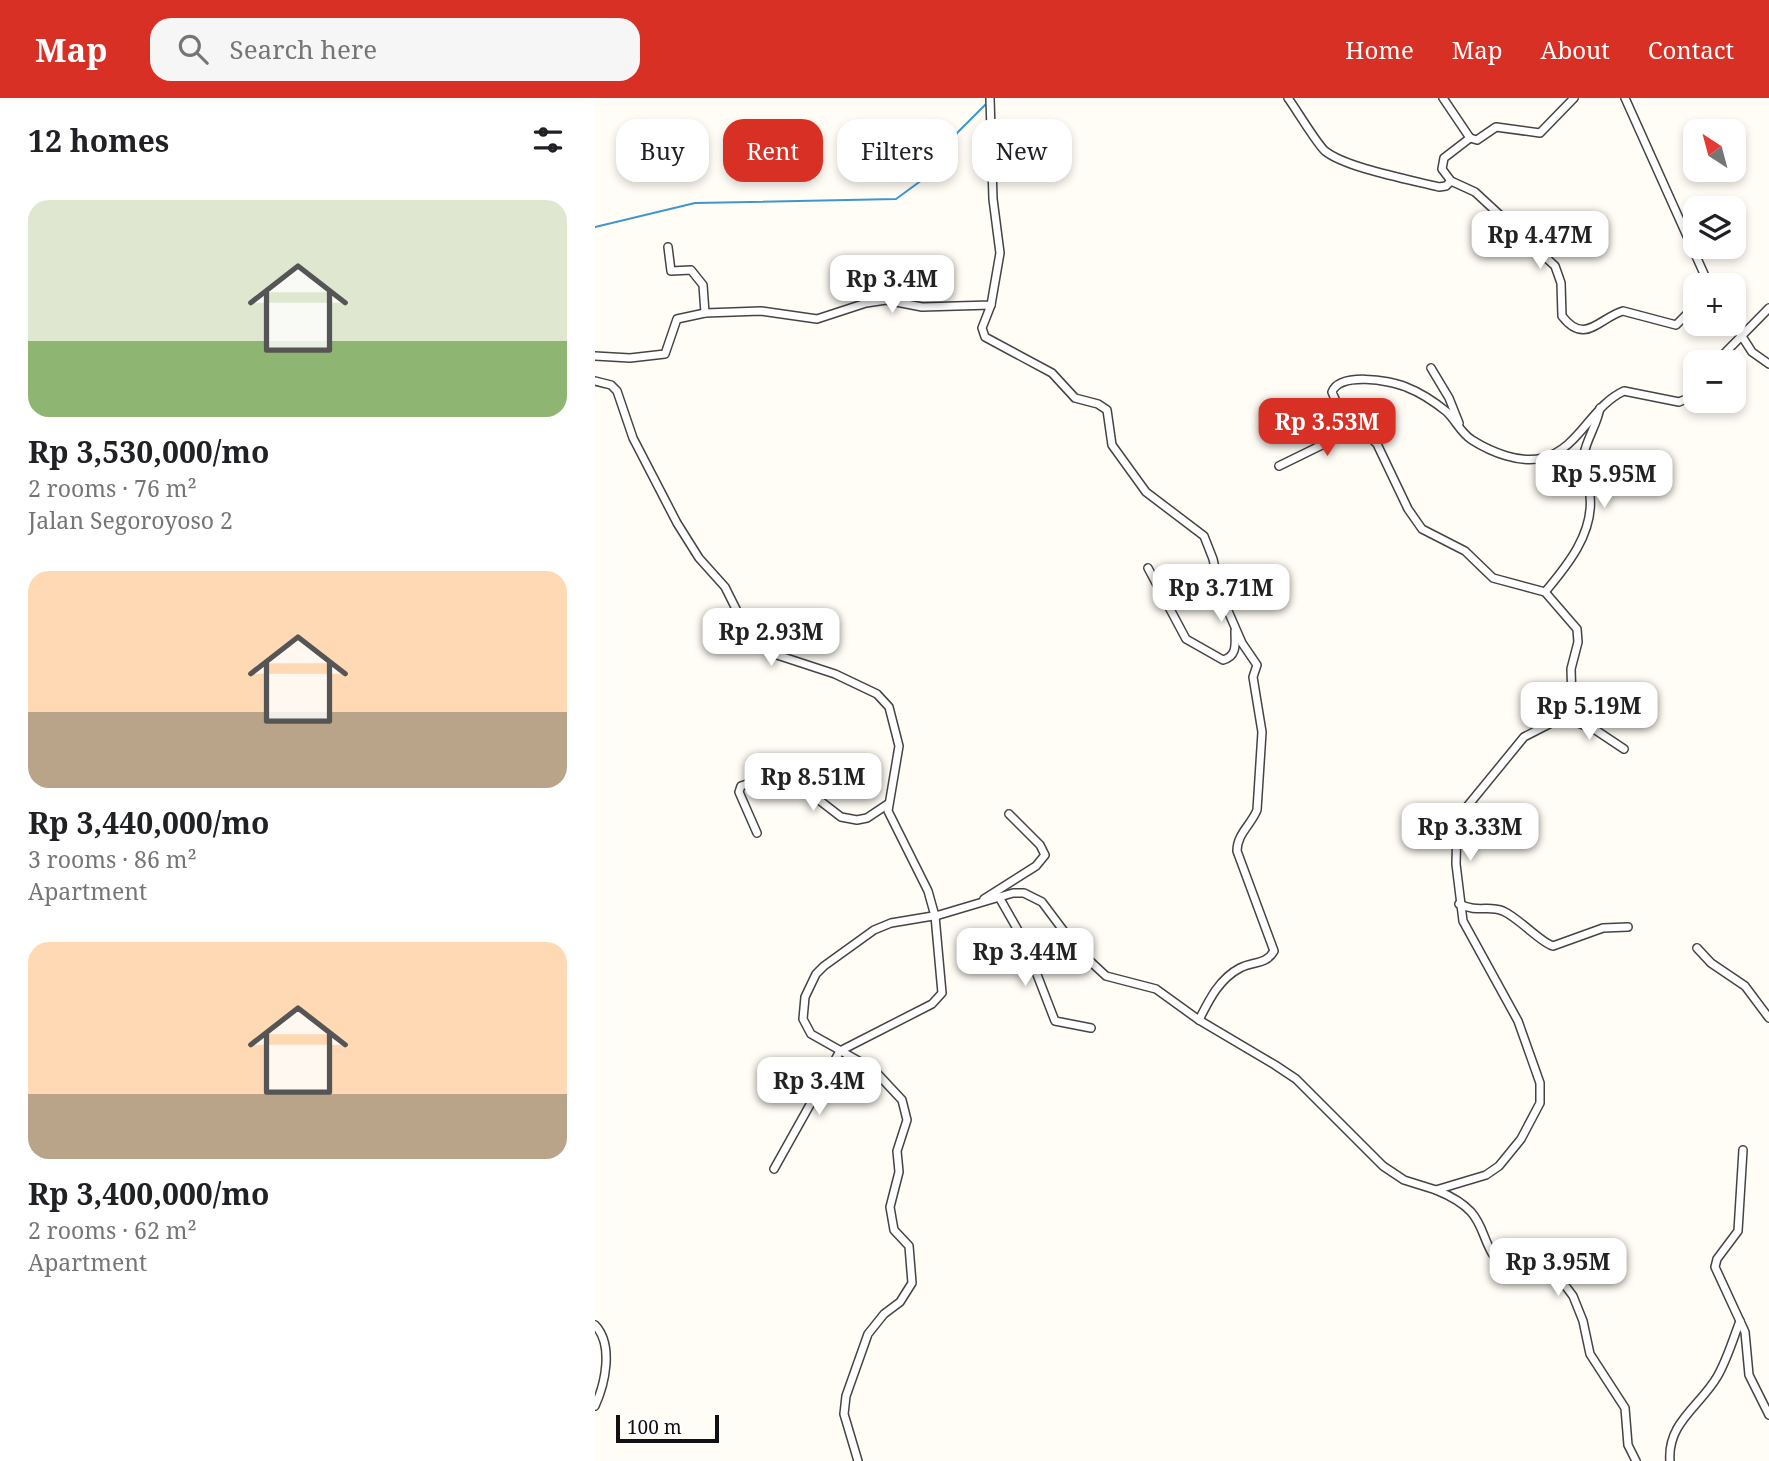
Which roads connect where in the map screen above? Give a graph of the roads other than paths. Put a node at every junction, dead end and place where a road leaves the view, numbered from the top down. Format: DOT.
graph roads {
  1 [pos="990,98"];
  2 [pos="1287,98"];
  3 [pos="1443,98"];
  4 [pos="1574,98"];
  5 [pos="1625,98"];
  6 [pos="1470,138"];
  7 [pos="1451,181"];
  8 [pos="668,247"];
  9 [pos="1704,273"];
  10 [pos="991,305"];
  11 [pos="1769,308"];
  12 [pos="705,313"];
  13 [pos="1683,318"];
  14 [pos="1746,331"];
  15 [pos="1741,336"];
  16 [pos="1728,350"];
  17 [pos="595,356"];
  18 [pos="1769,364"];
  19 [pos="1431,368"];
  20 [pos="595,382"];
  21 [pos="1683,400"];
  22 [pos="1600,408"];
  23 [pos="1350,418"];
  24 [pos="1460,429"];
  25 [pos="1279,467"];
  26 [pos="1148,568"];
  27 [pos="1545,592"];
  28 [pos="1234,620"];
  29 [pos="1563,717"];
  30 [pos="1624,748"];
  31 [pos="888,804"];
  32 [pos="1009,814"];
  33 [pos="757,833"];
  34 [pos="999,897"];
  35 [pos="976,904"];
  36 [pos="1459,904"];
  37 [pos="935,916"];
  38 [pos="1628,927"];
  39 [pos="1697,948"];
  40 [pos="1769,1018"];
  41 [pos="1199,1020"];
  42 [pos="1091,1028"];
  43 [pos="840,1051"];
  44 [pos="1743,1150"];
  45 [pos="774,1169"];
  46 [pos="1436,1189"];
  47 [pos="1740,1321"];
  48 [pos="595,1325"];
  49 [pos="595,1406"];
  50 [pos="1769,1415"];
  51 [pos="858,1461"];
  52 [pos="1636,1461"];
  53 [pos="1670,1461"];
  1 -- 10 [label="street"];
  2 -- 7 [label="street"];
  3 -- 6 [label="street"];
  4 -- 6 [label="street"];
  5 -- 9 [label="street"];
  6 -- 7 [label="street"];
  7 -- 13 [label="street"];
  8 -- 12 [label="street"];
  10 -- 12 [label="street"];
  10 -- 28 [label="street"];
  11 -- 14 [label="street"];
  12 -- 17 [label="street"];
  15 -- 16 [label="street"];
  15 -- 18 [label="street"];
  19 -- 24 [label="street"];
  20 -- 31 [label="street"];
  21 -- 22 [label="street"];
  22 -- 24 [label="street"];
  22 -- 27 [label="street"];
  23 -- 24 [label="street"];
  23 -- 25 [label="street"];
  23 -- 27 [label="street"];
  26 -- 28 [label="street"];
  27 -- 29 [label="street"];
  28 -- 41 [label="street"];
  29 -- 30 [label="street"];
  29 -- 36 [label="street"];
  31 -- 33 [label="street"];
  31 -- 37 [label="street"];
  32 -- 35 [label="street"];
  34 -- 35 [label="street"];
  34 -- 41 [label="street"];
  34 -- 42 [label="street"];
  35 -- 37 [label="street"];
  36 -- 38 [label="street"];
  36 -- 46 [label="street"];
  37 -- 43 [label="street"];
  37 -- 43 [label="street"];
  39 -- 40 [label="street"];
  41 -- 46 [label="street"];
  43 -- 45 [label="street"];
  43 -- 51 [label="street"];
  44 -- 47 [label="street"];
  46 -- 52 [label="street"];
  47 -- 50 [label="street"];
  47 -- 53 [label="street"];
  48 -- 49 [label="street"];
}
